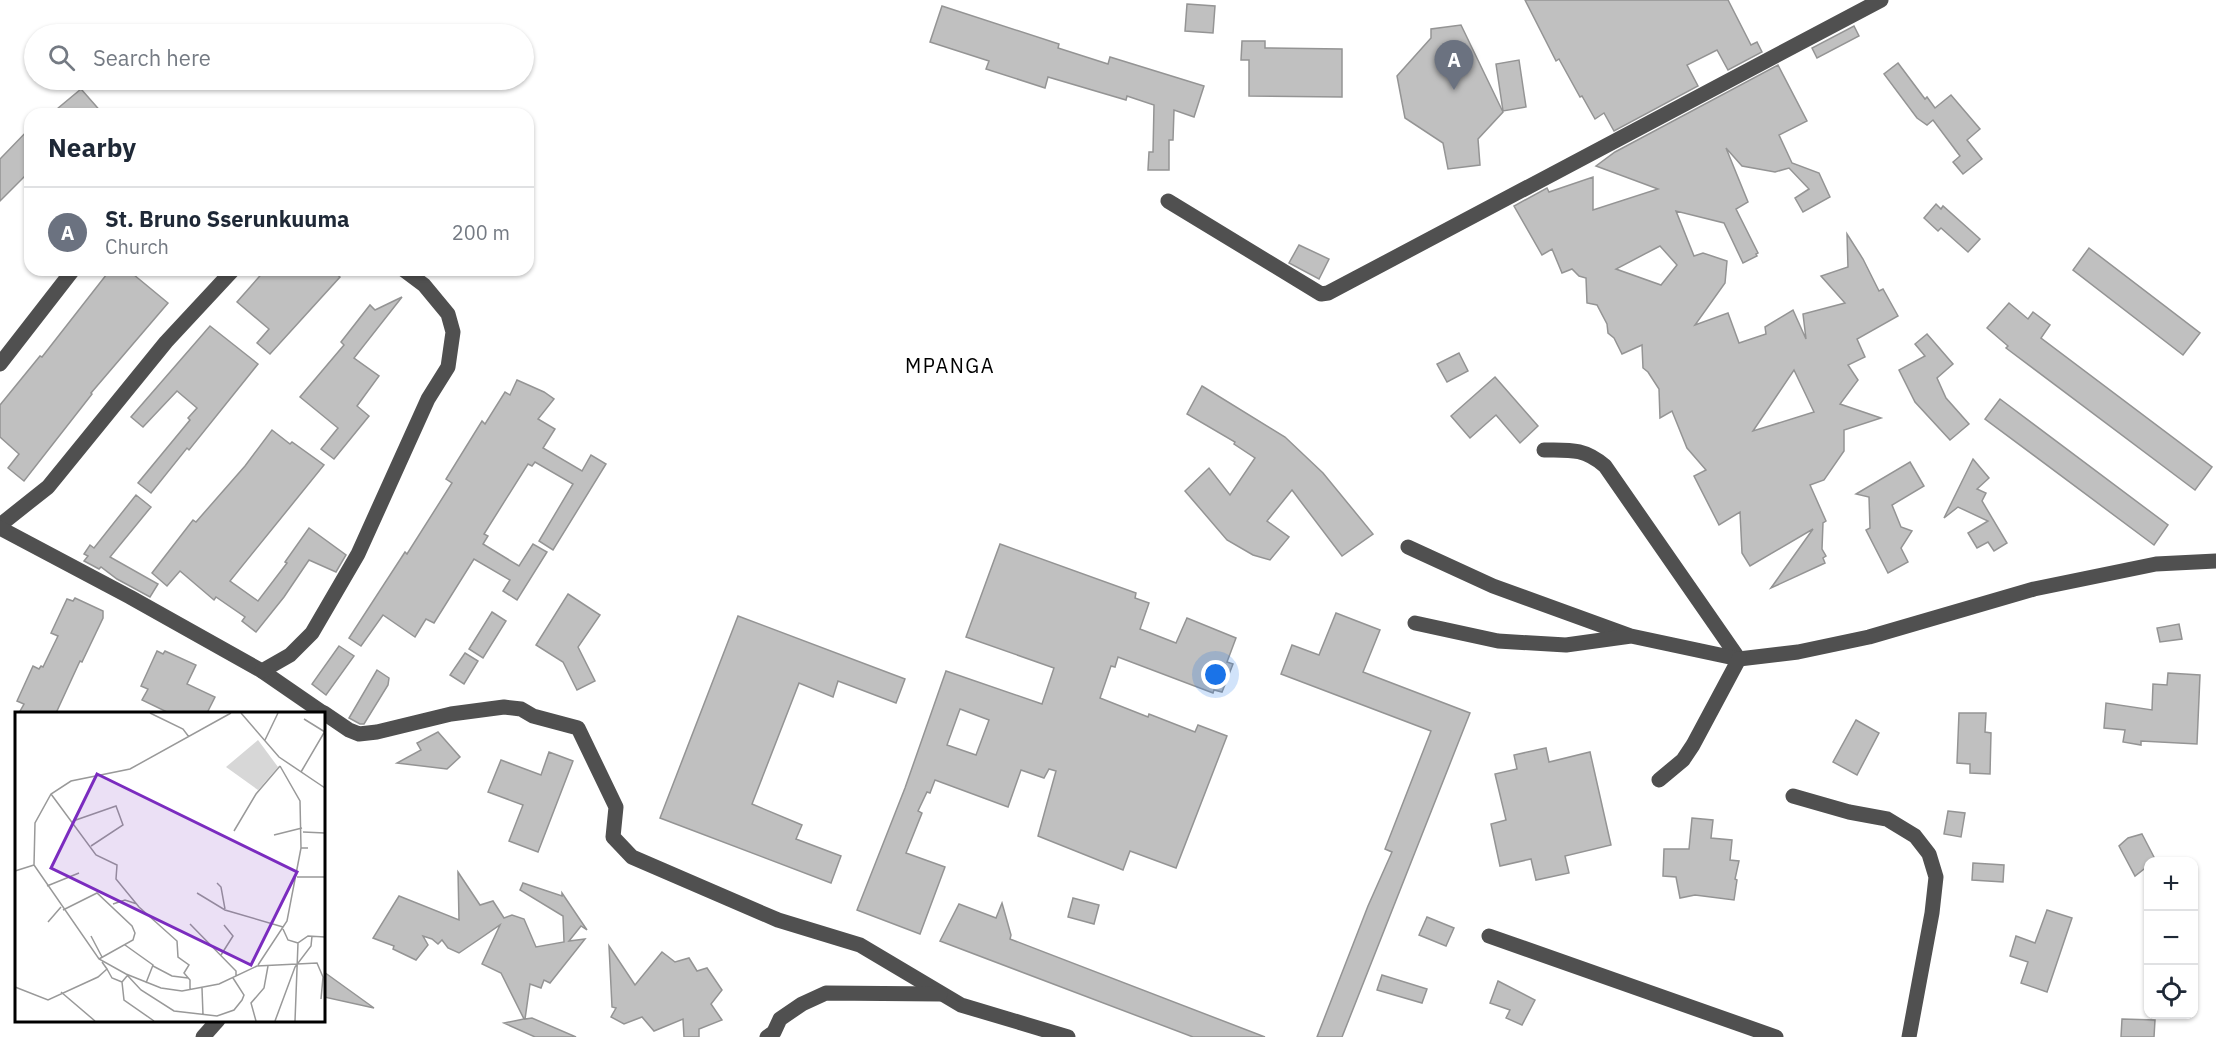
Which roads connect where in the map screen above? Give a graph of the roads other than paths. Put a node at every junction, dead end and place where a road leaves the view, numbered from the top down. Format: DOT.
graph roads {
  1 [pos="1881,0"];
  2 [pos="1168,201"];
  3 [pos="68,276"];
  4 [pos="227,276"];
  5 [pos="412,276"];
  6 [pos="0,364"];
  7 [pos="1544,450"];
  8 [pos="0,526"];
  9 [pos="1408,547"];
  10 [pos="2216,561"];
  11 [pos="1416,623"];
  12 [pos="1631,636"];
  13 [pos="1739,659"];
  14 [pos="262,671"];
  15 [pos="323,712"];
  16 [pos="326,714"];
  17 [pos="1659,780"];
  18 [pos="1793,796"];
  19 [pos="1489,936"];
  20 [pos="942,994"];
  21 [pos="216,1022"];
  22 [pos="203,1037"];
  23 [pos="767,1037"];
  24 [pos="1068,1037"];
  25 [pos="1776,1037"];
  26 [pos="1909,1037"];
  1 -- 2 [label="street"];
  3 -- 6 [label="street"];
  4 -- 8 [label="street"];
  5 -- 14 [label="street"];
  7 -- 13 [label="street"];
  8 -- 14 [label="street"];
  9 -- 12 [label="street"];
  10 -- 13 [label="street"];
  11 -- 12 [label="street"];
  12 -- 13 [label="street"];
  13 -- 17 [label="street"];
  14 -- 15 [label="street"];
  16 -- 20 [label="street"];
  18 -- 26 [label="street"];
  19 -- 25 [label="street"];
  20 -- 23 [label="street"];
  20 -- 24 [label="street"];
  21 -- 22 [label="street"];
}
